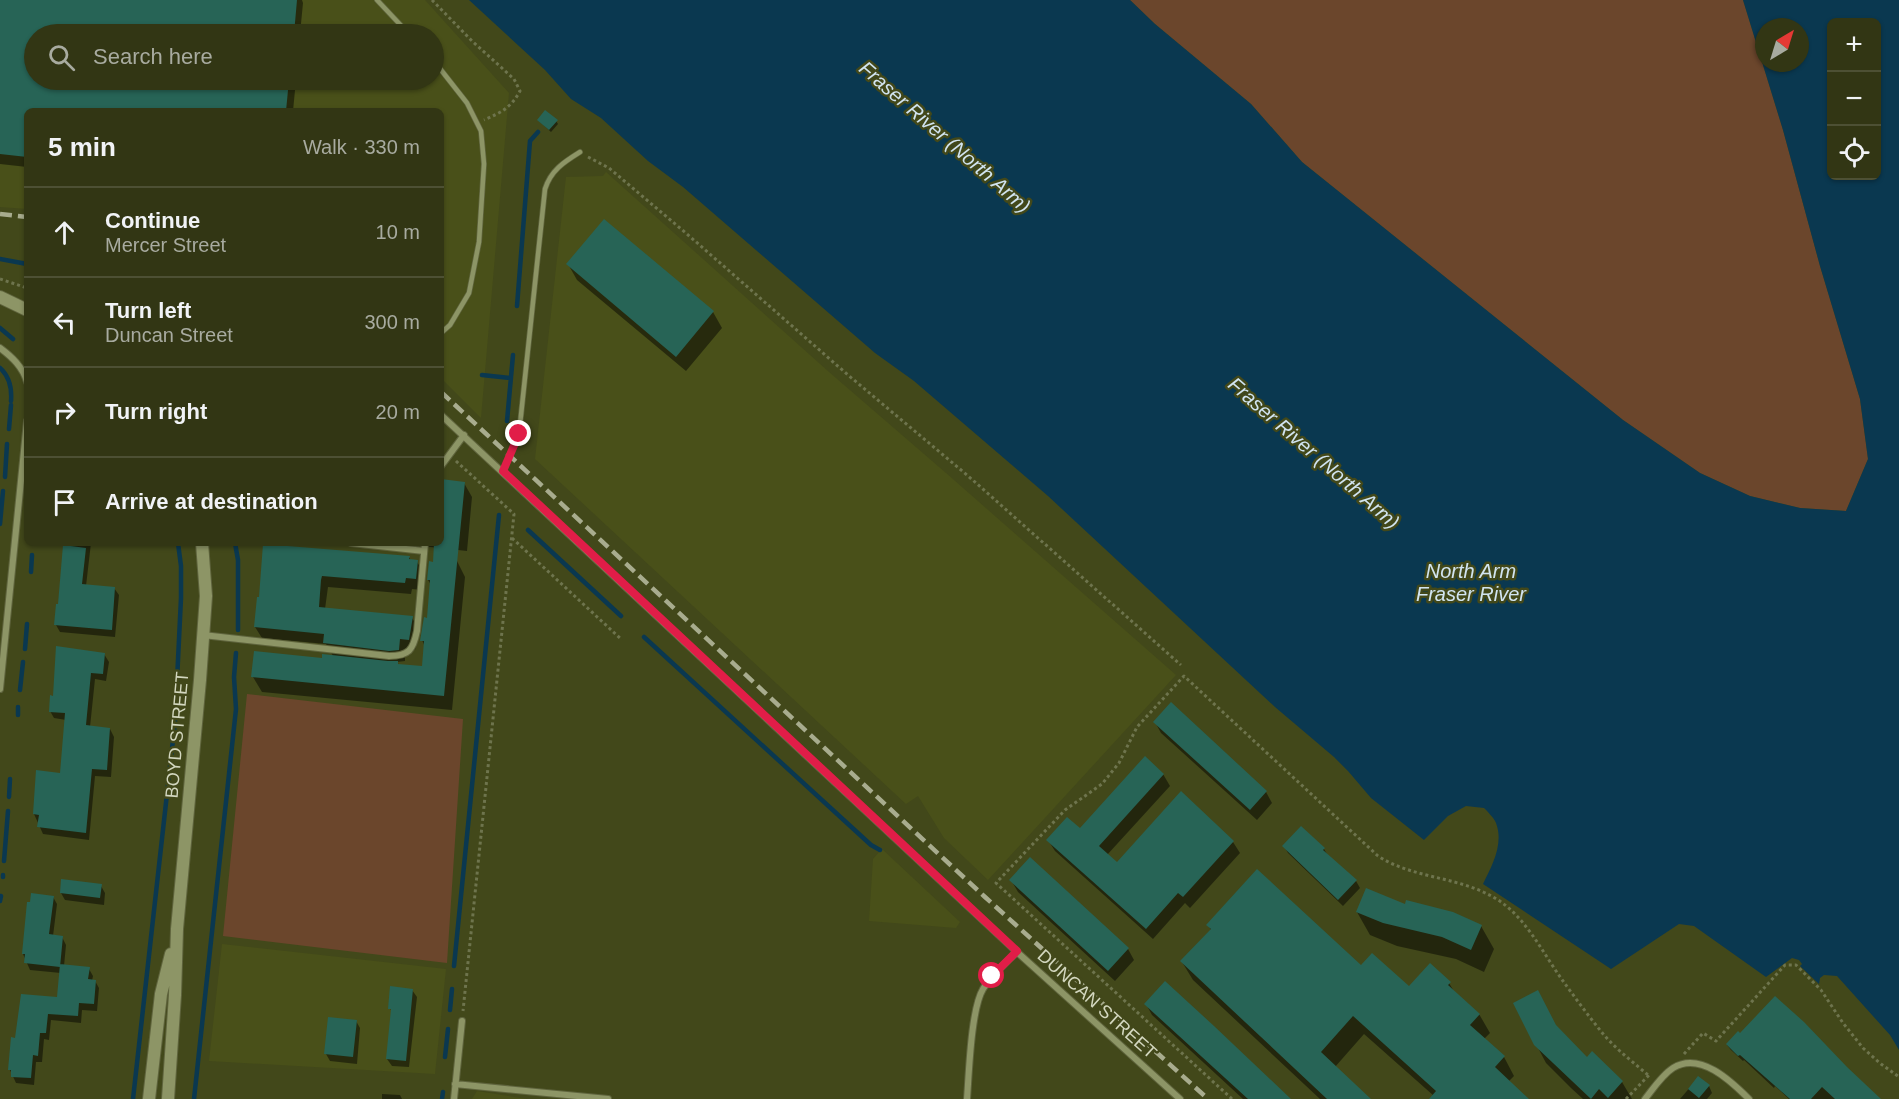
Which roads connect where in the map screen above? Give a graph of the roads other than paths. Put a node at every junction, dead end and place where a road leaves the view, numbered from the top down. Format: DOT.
graph roads {
  1 [pos="377,0"];
  2 [pos="400,24"];
  3 [pos="444,74"];
  4 [pos="580,152"];
  5 [pos="0,297"];
  6 [pos="24,309"];
  7 [pos="444,330"];
  8 [pos="0,348"];
  9 [pos="24,374"];
  10 [pos="444,418"];
  11 [pos="464,435"];
  12 [pos="24,451"];
  13 [pos="444,462"];
  14 [pos="503,471"];
  15 [pos="202,546"];
  16 [pos="378,546"];
  17 [pos="425,546"];
  18 [pos="424,551"];
  19 [pos="203,635"];
  20 [pos="0,689"];
  21 [pos="177,929"];
  22 [pos="1017,951"];
  23 [pos="462,1022"];
  24 [pos="455,1084"];
  25 [pos="149,1099"];
  26 [pos="168,1099"];
  27 [pos="454,1099"];
  28 [pos="608,1099"];
  29 [pos="967,1099"];
  30 [pos="1180,1099"];
  31 [pos="1645,1099"];
  32 [pos="1749,1099"];
  1 -- 2 [label="lane"];
  3 -- 7 [label="lane"];
  4 -- 14 [label="lane"];
  5 -- 6 [label="main road"];
  8 -- 9 [label="street"];
  10 -- 11 [label="street, DUNCAN STREET"];
  11 -- 13 [label="street"];
  11 -- 14 [label="street, DUNCAN STREET"];
  12 -- 20 [label="street"];
  14 -- 22 [label="street, DUNCAN STREET"];
  15 -- 19 [label="main road, BOYD STREET"];
  16 -- 18 [label="street"];
  17 -- 18 [label="street"];
  18 -- 19 [label="street"];
  19 -- 21 [label="main road, BOYD STREET"];
  21 -- 25 [label="main road, BOYD STREET"];
  21 -- 26 [label="main road, BOYD STREET"];
  22 -- 29 [label="street"];
  22 -- 30 [label="street, DUNCAN STREET"];
  23 -- 24 [label="street"];
  24 -- 27 [label="street"];
  24 -- 28 [label="street"];
  31 -- 32 [label="street"];
}
